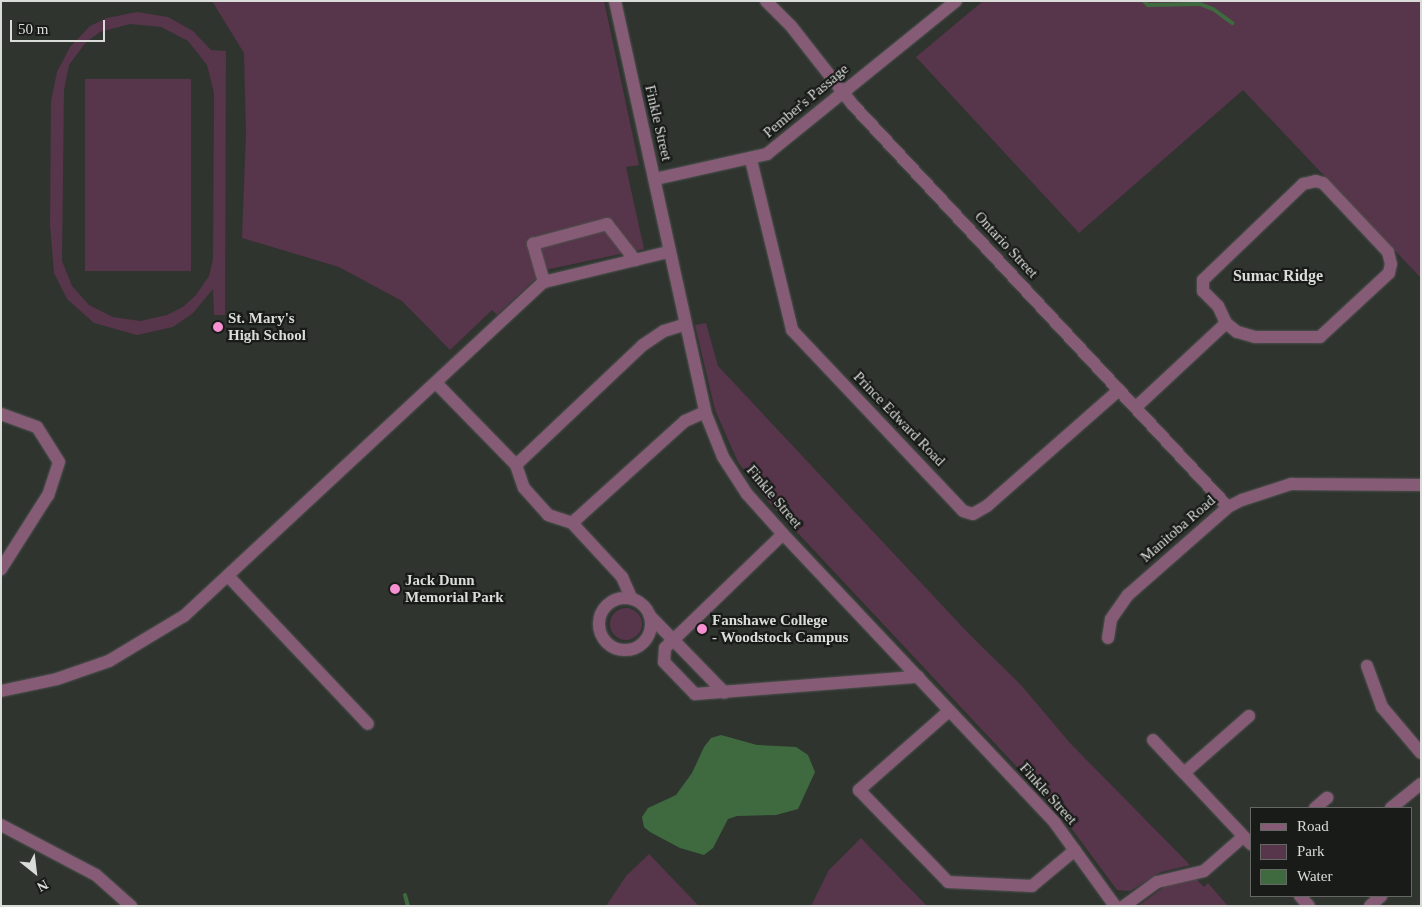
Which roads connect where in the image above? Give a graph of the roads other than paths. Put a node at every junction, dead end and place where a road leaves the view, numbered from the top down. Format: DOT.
graph roads {
  1 [pos="614,1"];
  2 [pos="766,1"];
  3 [pos="956,1"];
  4 [pos="842,92"];
  5 [pos="751,160"];
  6 [pos="655,179"];
  7 [pos="668,252"];
  8 [pos="635,260"];
  9 [pos="544,282"];
  10 [pos="1226,324"];
  11 [pos="684,325"];
  12 [pos="437,384"];
  13 [pos="1119,390"];
  14 [pos="1136,407"];
  15 [pos="705,412"];
  16 [pos="1,414"];
  17 [pos="516,465"];
  18 [pos="1421,485"];
  19 [pos="1228,507"];
  20 [pos="572,523"];
  21 [pos="783,534"];
  22 [pos="1,569"];
  23 [pos="229,577"];
  24 [pos="632,599"];
  25 [pos="650,616"];
  26 [pos="672,638"];
  27 [pos="1108,638"];
  28 [pos="1367,666"];
  29 [pos="918,677"];
  30 [pos="1,690"];
  31 [pos="725,693"];
  32 [pos="949,711"];
  33 [pos="1249,716"];
  34 [pos="368,724"];
  35 [pos="1153,740"];
  36 [pos="1421,753"];
  37 [pos="1184,773"];
  38 [pos="1421,784"];
  39 [pos="1327,798"];
  40 [pos="1316,807"];
  41 [pos="1392,807"];
  42 [pos="1,825"];
  43 [pos="1247,841"];
  44 [pos="1075,850"];
  45 [pos="1379,897"];
  46 [pos="131,906"];
  47 [pos="1115,906"];
  48 [pos="1124,906"];
  49 [pos="1370,906"];
  1 -- 6 [label="street, Finkle Street"];
  2 -- 4 [label="street, Ontario Street"];
  3 -- 4 [label="street, Pember's Passage"];
  4 -- 5 [label="street, Pember's Passage"];
  4 -- 13 [label="street, Ontario Street"];
  5 -- 6 [label="street, Pember's Passage"];
  5 -- 13 [label="street, Prince Edward Road"];
  6 -- 7 [label="street, Finkle Street"];
  7 -- 8 [label="street"];
  7 -- 11 [label="street, Finkle Street"];
  8 -- 9 [label="street"];
  8 -- 9 [label="street"];
  9 -- 12 [label="street"];
  10 -- 10 [label="street"];
  10 -- 14 [label="street"];
  11 -- 15 [label="street, Finkle Street"];
  11 -- 17 [label="street"];
  12 -- 17 [label="street"];
  12 -- 23 [label="street"];
  13 -- 14 [label="street, Ontario Street"];
  14 -- 19 [label="street, Ontario Street"];
  15 -- 20 [label="street"];
  15 -- 21 [label="street, Finkle Street"];
  16 -- 22 [label="street"];
  17 -- 20 [label="street"];
  18 -- 19 [label="street, Manitoba Road"];
  19 -- 27 [label="street, Manitoba Road"];
  20 -- 24 [label="street"];
  21 -- 26 [label="street"];
  21 -- 29 [label="street, Finkle Street"];
  23 -- 30 [label="street"];
  23 -- 34 [label="street"];
  24 -- 25 [label="street"];
  24 -- 25 [label="street"];
  25 -- 26 [label="street"];
  26 -- 31 [label="street"];
  26 -- 31 [label="street"];
  28 -- 36 [label="street"];
  29 -- 31 [label="street"];
  29 -- 32 [label="street, Finkle Street"];
  32 -- 44 [label="street, Finkle Street"];
  32 -- 44 [label="street"];
  33 -- 37 [label="street"];
  35 -- 37 [label="street"];
  37 -- 43 [label="street"];
  38 -- 41 [label="street"];
  39 -- 40 [label="street"];
  42 -- 46 [label="street"];
  43 -- 48 [label="street"];
  44 -- 47 [label="street, Finkle Street"];
  45 -- 49 [label="street"];
}
